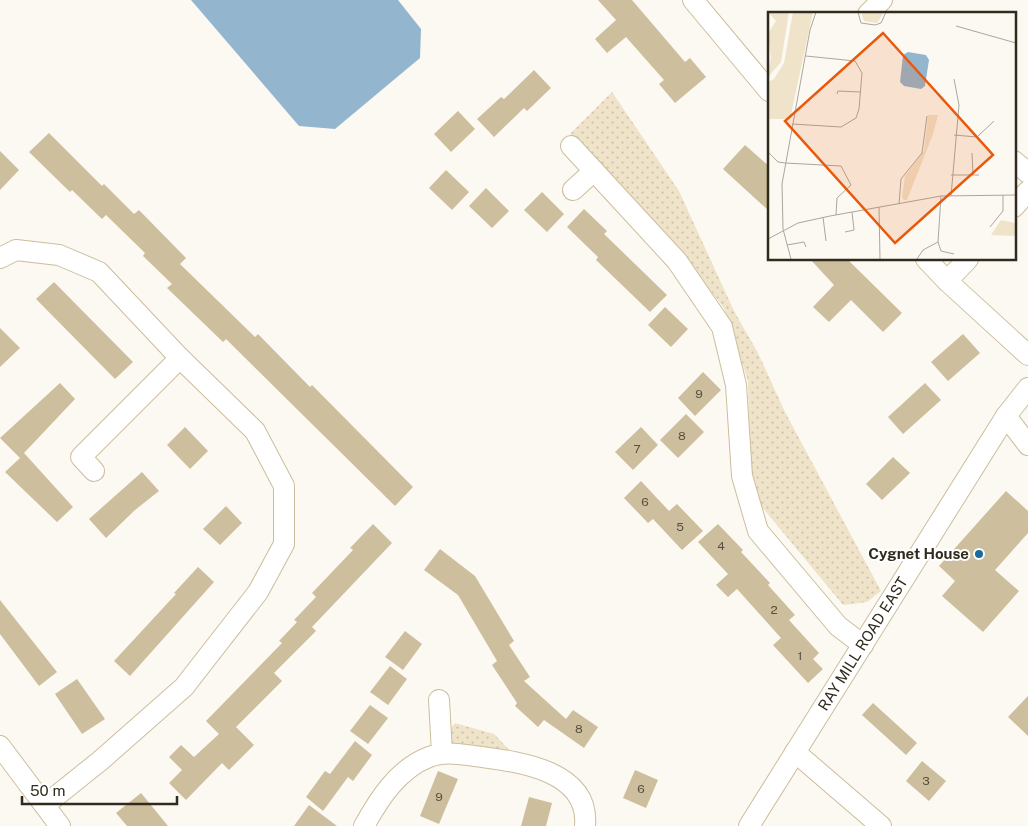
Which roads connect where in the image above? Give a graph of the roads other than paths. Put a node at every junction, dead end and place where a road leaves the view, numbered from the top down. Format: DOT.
graph roads {
  1 [pos="692,0"];
  2 [pos="882,0"];
  3 [pos="870,12"];
  4 [pos="768,90"];
  5 [pos="571,146"];
  6 [pos="1016,163"];
  7 [pos="594,171"];
  8 [pos="1028,173"];
  9 [pos="573,190"];
  10 [pos="1028,192"];
  11 [pos="1016,205"];
  12 [pos="0,258"];
  13 [pos="927,260"];
  14 [pos="967,260"];
  15 [pos="948,281"];
  16 [pos="1028,355"];
  17 [pos="180,358"];
  18 [pos="1028,388"];
  19 [pos="1006,416"];
  20 [pos="1028,445"];
  21 [pos="81,465"];
  22 [pos="863,645"];
  23 [pos="438,700"];
  24 [pos="0,746"];
  25 [pos="795,752"];
  26 [pos="442,753"];
  27 [pos="44,805"];
  28 [pos="60,826"];
  29 [pos="364,826"];
  30 [pos="585,826"];
  31 [pos="749,826"];
  32 [pos="881,826"];
  1 -- 4 [label="street"];
  2 -- 3 [label="street"];
  5 -- 7 [label="street"];
  6 -- 8 [label="street"];
  7 -- 9 [label="street"];
  7 -- 22 [label="street"];
  10 -- 11 [label="street"];
  12 -- 17 [label="street"];
  13 -- 15 [label="street"];
  14 -- 15 [label="street"];
  15 -- 16 [label="street"];
  17 -- 21 [label="street"];
  17 -- 27 [label="street"];
  18 -- 19 [label="street, RAY MILL ROAD EAST"];
  19 -- 20 [label="street"];
  19 -- 22 [label="street, RAY MILL ROAD EAST"];
  22 -- 25 [label="street, RAY MILL ROAD EAST"];
  23 -- 26 [label="street"];
  24 -- 27 [label="street"];
  25 -- 31 [label="street, RAY MILL ROAD EAST"];
  25 -- 32 [label="street"];
  26 -- 29 [label="street"];
  26 -- 30 [label="street"];
  27 -- 28 [label="street"];
}
